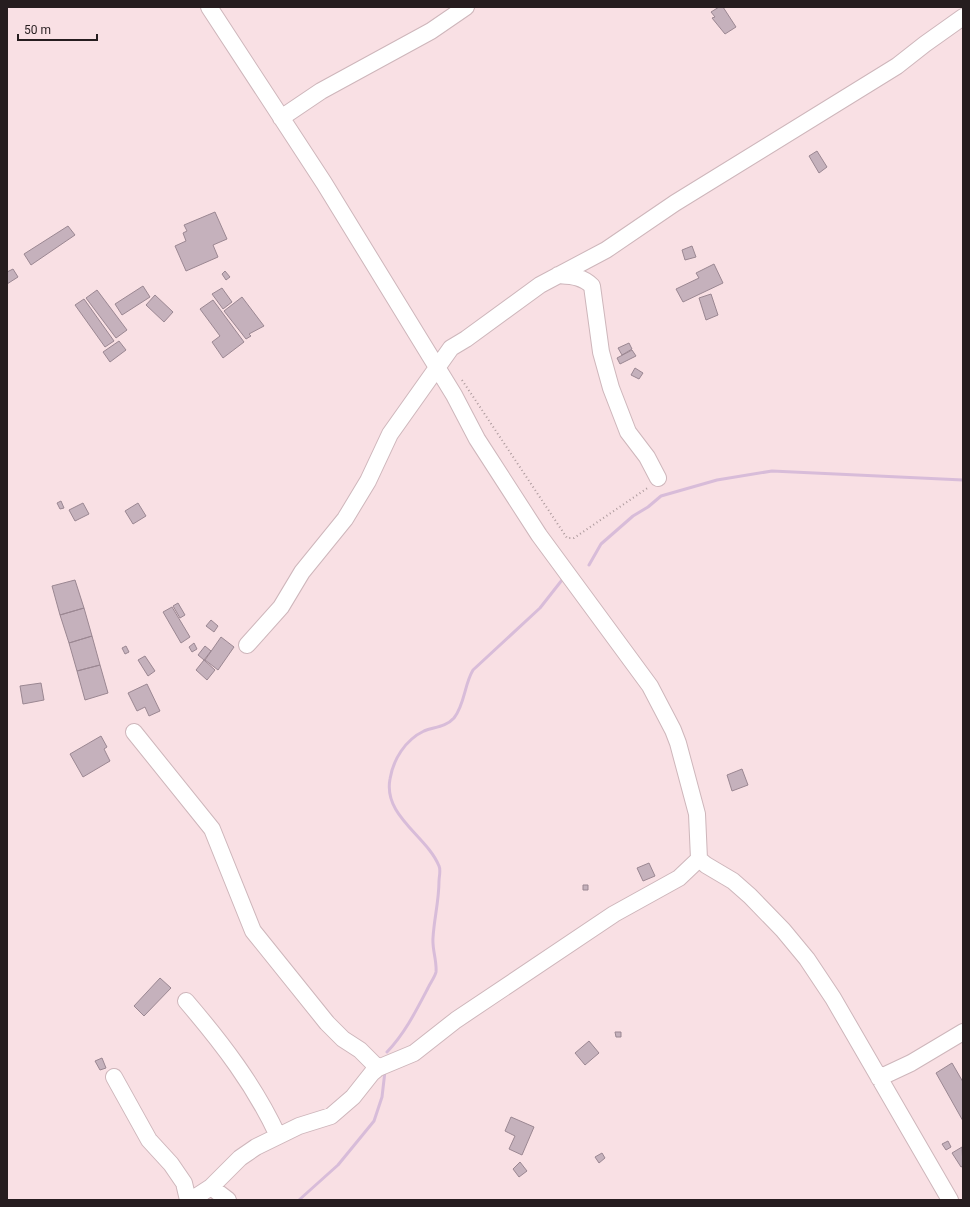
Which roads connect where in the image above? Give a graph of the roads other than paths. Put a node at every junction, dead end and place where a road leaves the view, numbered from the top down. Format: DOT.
graph roads {
  1 [pos="209,7"];
  2 [pos="466,7"];
  3 [pos="963,17"];
  4 [pos="281,118"];
  5 [pos="558,275"];
  6 [pos="422,343"];
  7 [pos="451,348"];
  8 [pos="436,367"];
  9 [pos="658,478"];
  10 [pos="247,645"];
  11 [pos="134,732"];
  12 [pos="699,859"];
  13 [pos="186,1001"];
  14 [pos="963,1032"];
  15 [pos="378,1068"];
  16 [pos="114,1077"];
  17 [pos="879,1078"];
  18 [pos="278,1136"];
  19 [pos="212,1187"];
  20 [pos="190,1200"];
  21 [pos="228,1200"];
  22 [pos="950,1200"];
  1 -- 4 [label="street"];
  2 -- 4 [label="street"];
  3 -- 5 [label="street"];
  4 -- 6 [label="street"];
  5 -- 7 [label="street"];
  5 -- 9 [label="street"];
  6 -- 7 [label="street"];
  6 -- 8 [label="street"];
  7 -- 8 [label="street"];
  8 -- 10 [label="street"];
  8 -- 12 [label="street"];
  11 -- 15 [label="street"];
  12 -- 15 [label="street"];
  12 -- 17 [label="street"];
  13 -- 18 [label="street"];
  14 -- 17 [label="street"];
  15 -- 18 [label="street"];
  16 -- 20 [label="street"];
  17 -- 22 [label="street"];
  18 -- 19 [label="street"];
  19 -- 20 [label="street"];
  19 -- 21 [label="street"];
}
